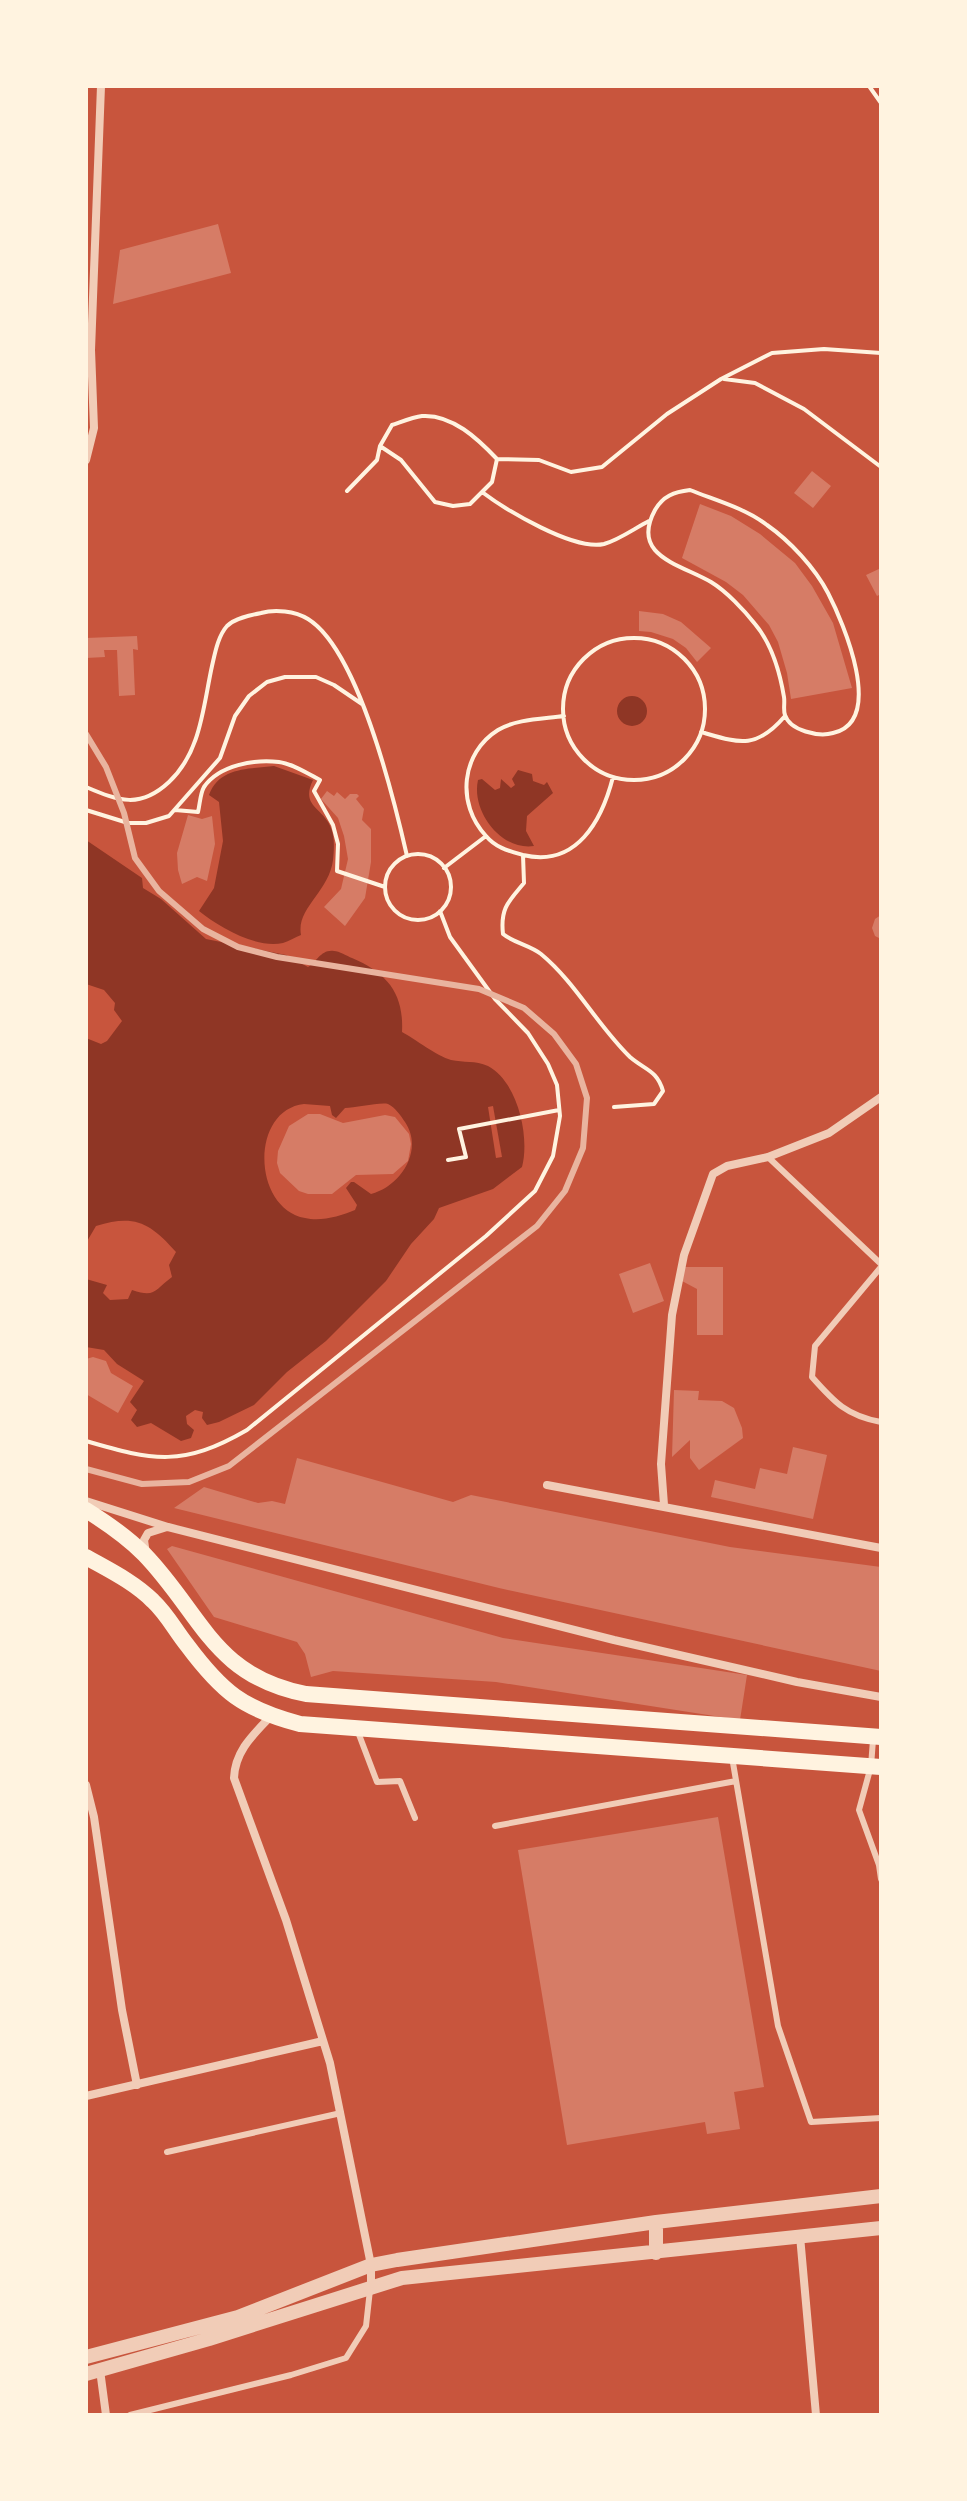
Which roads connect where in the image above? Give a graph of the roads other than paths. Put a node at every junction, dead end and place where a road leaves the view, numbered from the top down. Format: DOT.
graph roads {
  1 [pos="101,86"];
  2 [pos="86,336"];
  3 [pos="91,350"];
  4 [pos="86,460"];
  5 [pos="881,1097"];
  6 [pos="768,1157"];
  7 [pos="881,1265"];
  8 [pos="881,1422"];
  9 [pos="547,1485"];
  10 [pos="86,1501"];
  11 [pos="664,1505"];
  12 [pos="86,1510"];
  13 [pos="168,1527"];
  14 [pos="881,1548"];
  15 [pos="86,1557"];
  16 [pos="147,1557"];
  17 [pos="881,1697"];
  18 [pos="271,1716"];
  19 [pos="357,1728"];
  20 [pos="877,1737"];
  21 [pos="732,1757"];
  22 [pos="876,1767"];
  23 [pos="736,1781"];
  24 [pos="86,1785"];
  25 [pos="415,1818"];
  26 [pos="495,1826"];
  27 [pos="881,1879"];
  28 [pos="323,2041"];
  29 [pos="137,2085"];
  30 [pos="86,2096"];
  31 [pos="341,2113"];
  32 [pos="881,2118"];
  33 [pos="167,2152"];
  34 [pos="881,2196"];
  35 [pos="656,2222"];
  36 [pos="881,2228"];
  37 [pos="800,2236"];
  38 [pos="656,2253"];
  39 [pos="371,2265"];
  40 [pos="371,2286"];
  41 [pos="86,2357"];
  42 [pos="93,2372"];
  43 [pos="106,2415"];
  44 [pos="130,2415"];
  45 [pos="816,2415"];
  1 -- 3 [label="street"];
  2 -- 3 [label="street"];
  3 -- 4 [label="street"];
  5 -- 6 [label="street"];
  6 -- 7 [label="lane"];
  6 -- 11 [label="street"];
  7 -- 8 [label="lane"];
  9 -- 11 [label="street"];
  10 -- 13 [label="street"];
  11 -- 14 [label="street"];
  12 -- 16 [label="main road"];
  13 -- 16 [label="street"];
  13 -- 17 [label="street"];
  15 -- 18 [label="main road"];
  16 -- 20 [label="main road"];
  18 -- 19 [label="main road"];
  18 -- 28 [label="street"];
  19 -- 21 [label="main road"];
  19 -- 25 [label="lane"];
  20 -- 22 [label="lane"];
  21 -- 22 [label="main road"];
  21 -- 23 [label="lane"];
  22 -- 27 [label="lane"];
  23 -- 26 [label="lane"];
  23 -- 32 [label="lane"];
  24 -- 29 [label="street"];
  28 -- 29 [label="street"];
  28 -- 31 [label="street"];
  29 -- 30 [label="street"];
  31 -- 33 [label="lane"];
  31 -- 39 [label="street"];
  34 -- 35 [label="street"];
  35 -- 38 [label="street"];
  35 -- 39 [label="street"];
  36 -- 37 [label="street"];
  37 -- 38 [label="street"];
  37 -- 45 [label="street"];
  38 -- 40 [label="street"];
  39 -- 40 [label="street"];
  39 -- 41 [label="street"];
  40 -- 42 [label="street"];
  40 -- 44 [label="lane"];
  42 -- 43 [label="street"];
}
